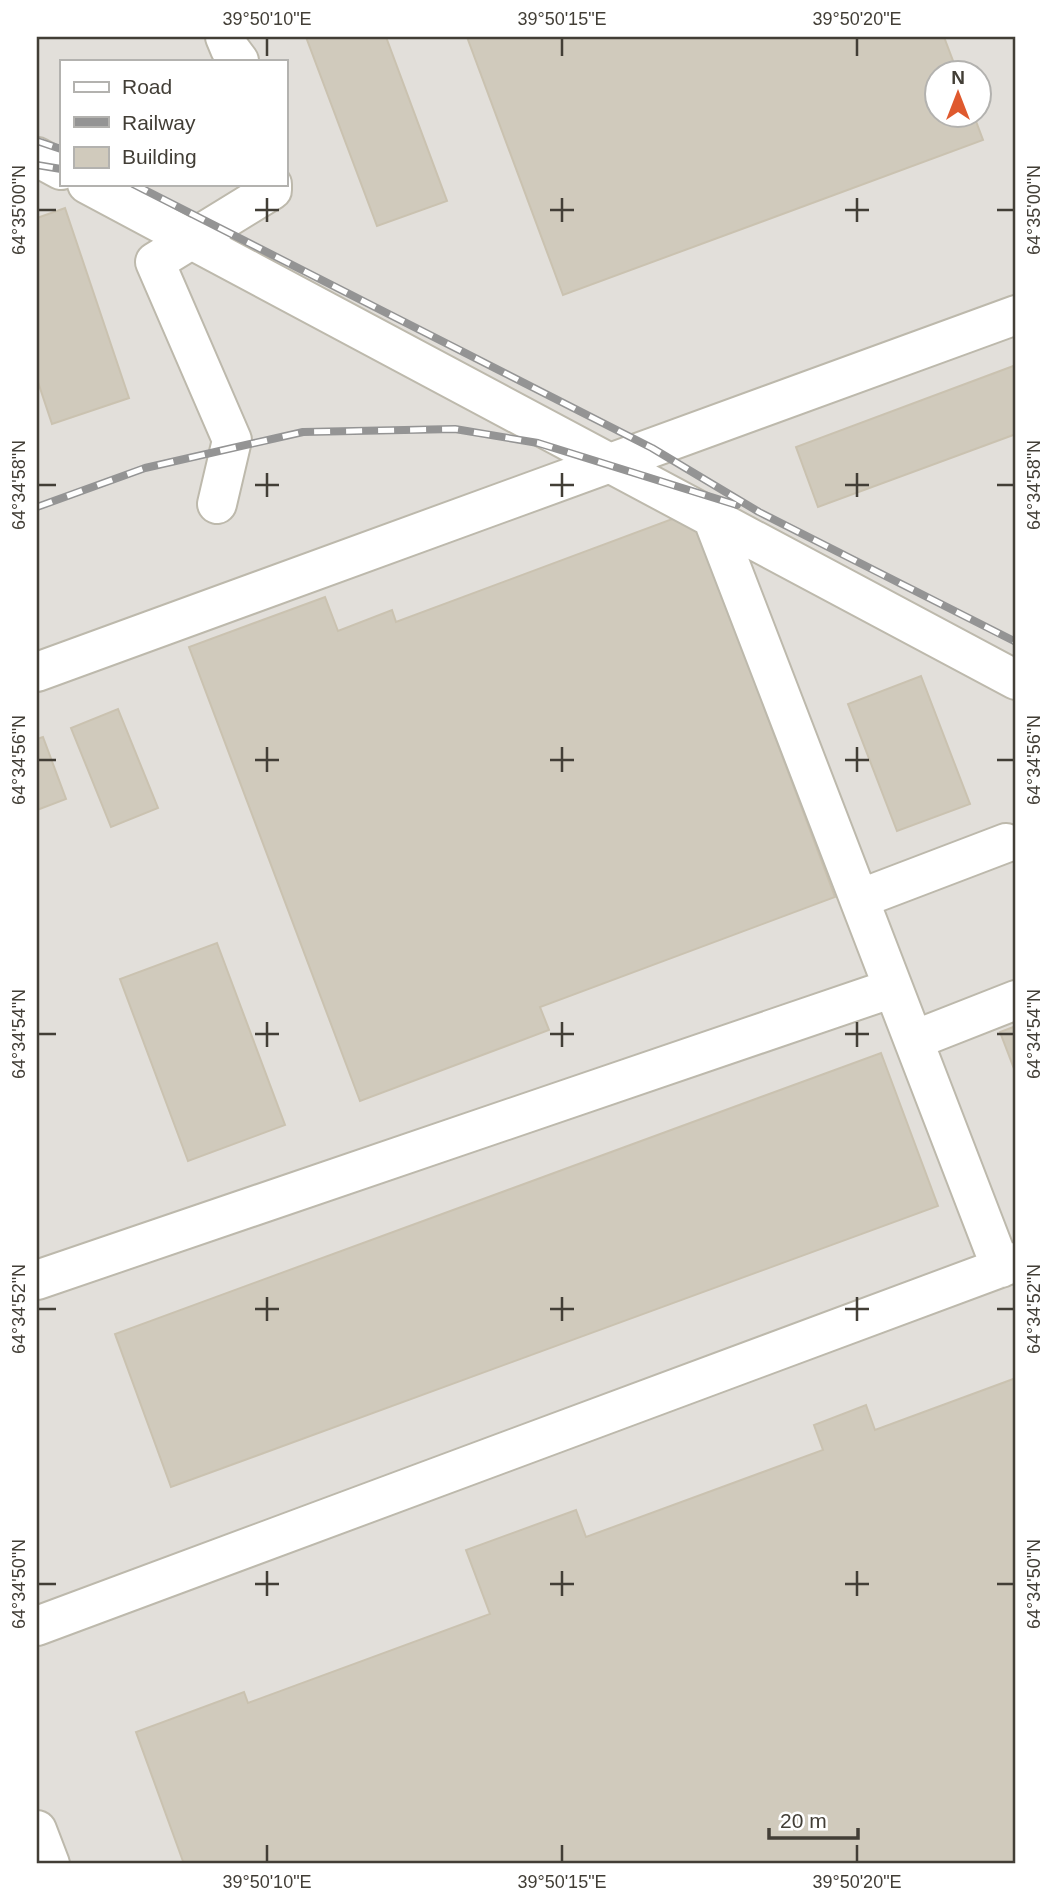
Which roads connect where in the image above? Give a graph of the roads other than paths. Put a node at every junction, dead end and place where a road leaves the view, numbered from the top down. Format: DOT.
graph roads {
  1 [pos="225,37"];
  2 [pos="238,60"];
  3 [pos="37,157"];
  4 [pos="60,169"];
  5 [pos="91,186"];
  6 [pos="272,186"];
  7 [pos="192,240"];
  8 [pos="1016,315"];
  9 [pos="610,463"];
  10 [pos="217,504"];
  11 [pos="712,517"];
  12 [pos="37,671"];
  13 [pos="1016,680"];
  14 [pos="1006,843"];
  15 [pos="859,899"];
  16 [pos="894,988"];
  17 [pos="1016,1000"];
  18 [pos="914,1040"];
  19 [pos="1009,1265"];
  20 [pos="37,1280"];
  21 [pos="37,1626"];
  22 [pos="37,1830"];
  23 [pos="50,1864"];
  1 -- 2 [label="lane"];
  3 -- 4 [label="lane"];
  5 -- 7 [label="lane"];
  6 -- 7 [label="lane"];
  7 -- 9 [label="lane"];
  7 -- 10 [label="lane"];
  8 -- 9 [label="lane"];
  9 -- 11 [label="lane"];
  9 -- 12 [label="lane"];
  11 -- 13 [label="lane"];
  11 -- 15 [label="lane"];
  14 -- 15 [label="lane"];
  15 -- 16 [label="lane"];
  16 -- 18 [label="lane"];
  16 -- 20 [label="lane"];
  17 -- 18 [label="lane"];
  18 -- 19 [label="lane"];
  19 -- 21 [label="lane"];
  22 -- 23 [label="lane"];
}
